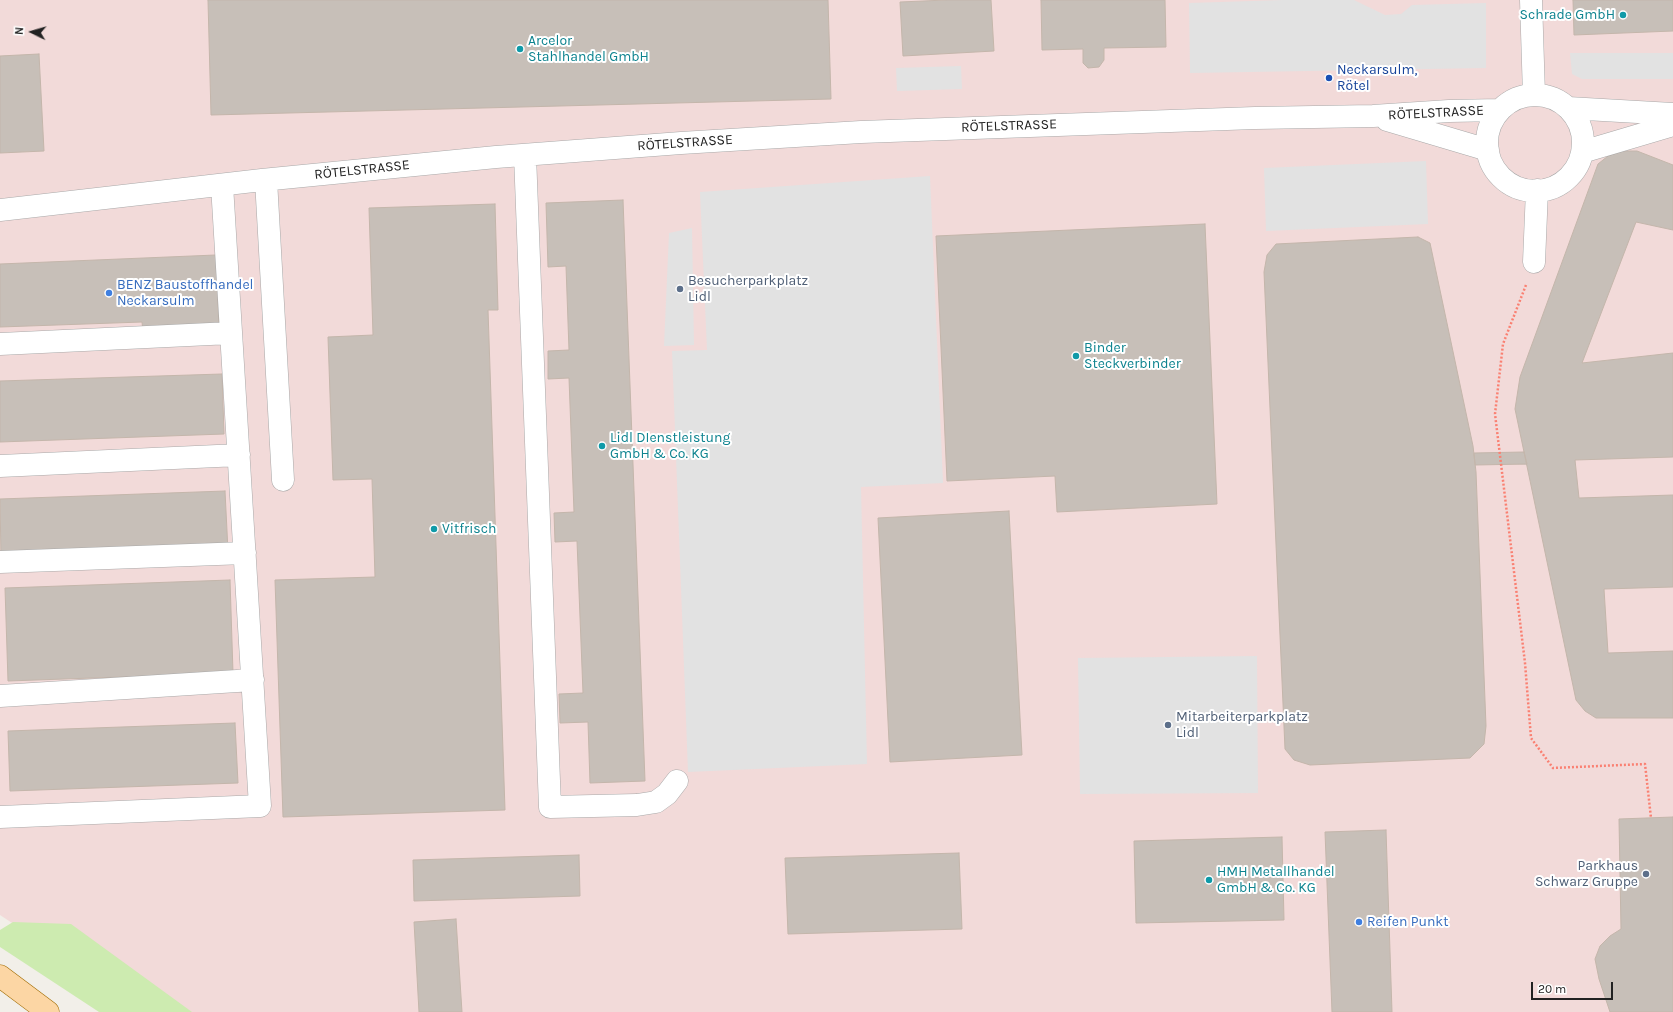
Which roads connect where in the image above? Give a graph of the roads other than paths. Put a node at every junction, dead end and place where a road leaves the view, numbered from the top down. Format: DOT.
graph roads {
  1 [pos="1531,0"];
  2 [pos="1534,95"];
  3 [pos="1568,108"];
  4 [pos="1500,110"];
  5 [pos="1673,114"];
  6 [pos="1373,116"];
  7 [pos="1673,126"];
  8 [pos="1488,150"];
  9 [pos="1582,152"];
  10 [pos="525,155"];
  11 [pos="266,180"];
  12 [pos="222,185"];
  13 [pos="1536,190"];
  14 [pos="0,210"];
  15 [pos="1534,262"];
  16 [pos="231,333"];
  17 [pos="0,344"];
  18 [pos="239,456"];
  19 [pos="0,466"];
  20 [pos="283,480"];
  21 [pos="245,553"];
  22 [pos="0,562"];
  23 [pos="253,680"];
  24 [pos="0,696"];
  25 [pos="677,781"];
  26 [pos="0,817"];
  27 [pos="0,976"];
  28 [pos="48,1012"];
  1 -- 2 [label="street"];
  2 -- 3 [label="street"];
  2 -- 4 [label="street"];
  3 -- 5 [label="street"];
  3 -- 9 [label="street"];
  4 -- 6 [label="street, RÖTELSTRASSE"];
  4 -- 8 [label="street"];
  6 -- 8 [label="street, RÖTELSTRASSE"];
  6 -- 10 [label="street, RÖTELSTRASSE"];
  7 -- 9 [label="street"];
  8 -- 13 [label="street"];
  9 -- 13 [label="street"];
  10 -- 11 [label="street, RÖTELSTRASSE"];
  10 -- 25 [label="street"];
  11 -- 12 [label="street, RÖTELSTRASSE"];
  11 -- 20 [label="street"];
  12 -- 14 [label="street, RÖTELSTRASSE"];
  12 -- 16 [label="street"];
  13 -- 15 [label="street"];
  16 -- 17 [label="street"];
  16 -- 18 [label="street"];
  18 -- 19 [label="street"];
  18 -- 21 [label="street"];
  21 -- 22 [label="street"];
  21 -- 23 [label="street"];
  23 -- 24 [label="street"];
  23 -- 26 [label="street"];
  27 -- 28 [label="main road"];
}
